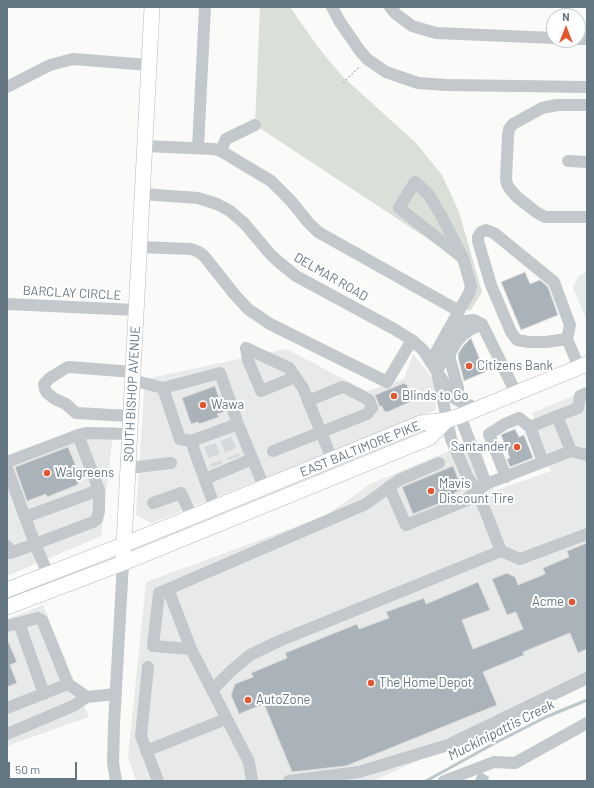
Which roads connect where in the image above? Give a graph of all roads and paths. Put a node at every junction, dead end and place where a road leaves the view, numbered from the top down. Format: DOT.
graph roads {
  1 [pos="152,7"];
  2 [pos="205,7"];
  3 [pos="332,7"];
  4 [pos="390,7"];
  5 [pos="546,38"];
  6 [pos="368,59"];
  7 [pos="149,65"];
  8 [pos="344,83"];
  9 [pos="7,87"];
  10 [pos="587,87"];
  11 [pos="587,105"];
  12 [pos="255,125"];
  13 [pos="145,146"];
  14 [pos="198,148"];
  15 [pos="221,150"];
  16 [pos="568,161"];
  17 [pos="587,162"];
  18 [pos="142,194"];
  19 [pos="587,217"];
  20 [pos="140,247"];
  21 [pos="463,258"];
  22 [pos="7,304"];
  23 [pos="136,310"];
  24 [pos="459,311"];
  25 [pos="482,324"];
  26 [pos="567,339"];
  27 [pos="412,340"];
  28 [pos="583,365"];
  29 [pos="434,367"];
  30 [pos="133,376"];
  31 [pos="295,377"];
  32 [pos="163,388"];
  33 [pos="516,393"];
  34 [pos="587,393"];
  35 [pos="308,401"];
  36 [pos="459,401"];
  37 [pos="479,409"];
  38 [pos="130,416"];
  39 [pos="557,416"];
  40 [pos="454,418"];
  41 [pos="238,424"];
  42 [pos="530,427"];
  43 [pos="321,432"];
  44 [pos="130,434"];
  45 [pos="78,435"];
  46 [pos="191,441"];
  47 [pos="273,451"];
  48 [pos="571,451"];
  49 [pos="587,455"];
  50 [pos="252,459"];
  51 [pos="332,459"];
  52 [pos="7,462"];
  53 [pos="543,462"];
  54 [pos="171,463"];
  55 [pos="439,464"];
  56 [pos="7,468"];
  57 [pos="128,468"];
  58 [pos="309,469"];
  59 [pos="506,477"];
  60 [pos="205,479"];
  61 [pos="316,485"];
  62 [pos="264,487"];
  63 [pos="389,487"];
  64 [pos="481,487"];
  65 [pos="99,490"];
  66 [pos="154,503"];
  67 [pos="215,508"];
  68 [pos="25,517"];
  69 [pos="192,517"];
  70 [pos="587,534"];
  71 [pos="35,544"];
  72 [pos="123,545"];
  73 [pos="8,551"];
  74 [pos="501,552"];
  75 [pos="123,563"];
  76 [pos="48,574"];
  77 [pos="168,589"];
  78 [pos="7,590"];
  79 [pos="7,607"];
  80 [pos="13,624"];
  81 [pos="191,649"];
  82 [pos="148,667"];
  83 [pos="587,678"];
  84 [pos="68,684"];
  85 [pos="212,690"];
  86 [pos="44,694"];
  87 [pos="116,694"];
  88 [pos="87,696"];
  89 [pos="7,708"];
  90 [pos="226,719"];
  91 [pos="587,723"];
  92 [pos="7,734"];
  93 [pos="146,751"];
  94 [pos="116,781"];
  95 [pos="158,781"];
  96 [pos="252,781"];
  97 [pos="289,781"];
  98 [pos="444,781"];
  1 -- 7 [label="main road, SOUTH BISHOP AVENUE"];
  2 -- 14 [label="street"];
  3 -- 6 [label="street"];
  4 -- 5 [label="street"];
  6 -- 8 [label="path"];
  6 -- 10 [label="street"];
  7 -- 9 [label="street"];
  7 -- 13 [label="main road, SOUTH BISHOP AVENUE"];
  11 -- 19 [label="street"];
  12 -- 15 [label="street"];
  13 -- 14 [label="street"];
  13 -- 18 [label="main road, SOUTH BISHOP AVENUE"];
  14 -- 15 [label="street"];
  15 -- 24 [label="street"];
  16 -- 17 [label="street"];
  18 -- 20 [label="main road, SOUTH BISHOP AVENUE"];
  18 -- 27 [label="street, DELMAR ROAD"];
  20 -- 23 [label="main road, SOUTH BISHOP AVENUE"];
  20 -- 27 [label="street"];
  21 -- 21 [label="street"];
  21 -- 24 [label="street"];
  22 -- 23 [label="street, BARCLAY CIRCLE"];
  23 -- 30 [label="main road, SOUTH BISHOP AVENUE"];
  24 -- 29 [label="street"];
  25 -- 29 [label="street"];
  25 -- 33 [label="street"];
  25 -- 36 [label="street"];
  26 -- 26 [label="street"];
  26 -- 28 [label="street"];
  27 -- 29 [label="street, DELMAR ROAD"];
  28 -- 33 [label="main road"];
  29 -- 36 [label="street, DELMAR ROAD"];
  29 -- 40 [label="street, DELMAR ROAD"];
  30 -- 32 [label="street"];
  30 -- 38 [label="main road, SOUTH BISHOP AVENUE"];
  30 -- 38 [label="street"];
  31 -- 35 [label="street"];
  32 -- 41 [label="street"];
  32 -- 46 [label="street"];
  33 -- 37 [label="main road"];
  34 -- 39 [label="street"];
  35 -- 43 [label="street"];
  35 -- 43 [label="street"];
  36 -- 37 [label="street, DELMAR ROAD"];
  37 -- 40 [label="main road"];
  38 -- 44 [label="main road, SOUTH BISHOP AVENUE"];
  39 -- 42 [label="street"];
  39 -- 48 [label="street"];
  40 -- 51 [label="main road, EAST BALTIMORE PIKE"];
  40 -- 61 [label="main road, EAST BALTIMORE PIKE"];
  40 -- 64 [label="street"];
  40 -- 64 [label="street"];
  41 -- 46 [label="street"];
  41 -- 50 [label="street"];
  42 -- 53 [label="street"];
  42 -- 59 [label="street"];
  43 -- 47 [label="street"];
  43 -- 51 [label="street"];
  44 -- 45 [label="street"];
  44 -- 57 [label="main road, SOUTH BISHOP AVENUE"];
  45 -- 52 [label="street"];
  45 -- 65 [label="street"];
  46 -- 60 [label="street"];
  48 -- 49 [label="street"];
  48 -- 53 [label="street"];
  50 -- 60 [label="street"];
  50 -- 62 [label="street"];
  51 -- 58 [label="main road, EAST BALTIMORE PIKE"];
  53 -- 59 [label="street"];
  54 -- 57 [label="street"];
  55 -- 63 [label="street"];
  56 -- 68 [label="street"];
  57 -- 72 [label="main road, SOUTH BISHOP AVENUE"];
  58 -- 61 [label="main road"];
  58 -- 62 [label="main road, EAST BALTIMORE PIKE"];
  59 -- 64 [label="street"];
  60 -- 67 [label="street"];
  61 -- 75 [label="main road, EAST BALTIMORE PIKE"];
  62 -- 67 [label="main road, EAST BALTIMORE PIKE"];
  63 -- 64 [label="street"];
  63 -- 77 [label="street"];
  64 -- 74 [label="street"];
  65 -- 68 [label="street"];
  65 -- 71 [label="street"];
  66 -- 69 [label="street"];
  67 -- 69 [label="main road, EAST BALTIMORE PIKE"];
  68 -- 71 [label="street"];
  69 -- 72 [label="main road, EAST BALTIMORE PIKE"];
  70 -- 74 [label="street"];
  71 -- 73 [label="street"];
  71 -- 76 [label="street"];
  72 -- 75 [label="main road, SOUTH BISHOP AVENUE"];
  72 -- 76 [label="main road, EAST BALTIMORE PIKE"];
  74 -- 85 [label="street"];
  75 -- 79 [label="main road, EAST BALTIMORE PIKE"];
  75 -- 87 [label="street, SOUTH BISHOP AVENUE"];
  76 -- 78 [label="main road, EAST BALTIMORE PIKE"];
  77 -- 81 [label="street"];
  77 -- 81 [label="street"];
  80 -- 84 [label="street"];
  80 -- 86 [label="street"];
  81 -- 85 [label="street"];
  82 -- 93 [label="street"];
  83 -- 97 [label="street"];
  84 -- 86 [label="street"];
  84 -- 88 [label="street"];
  85 -- 90 [label="street"];
  86 -- 89 [label="street"];
  87 -- 88 [label="street"];
  87 -- 94 [label="street, SOUTH BISHOP AVENUE"];
  88 -- 92 [label="street"];
  90 -- 93 [label="street"];
  90 -- 96 [label="street"];
  91 -- 98 [label="street"];
  93 -- 95 [label="street"];
}
